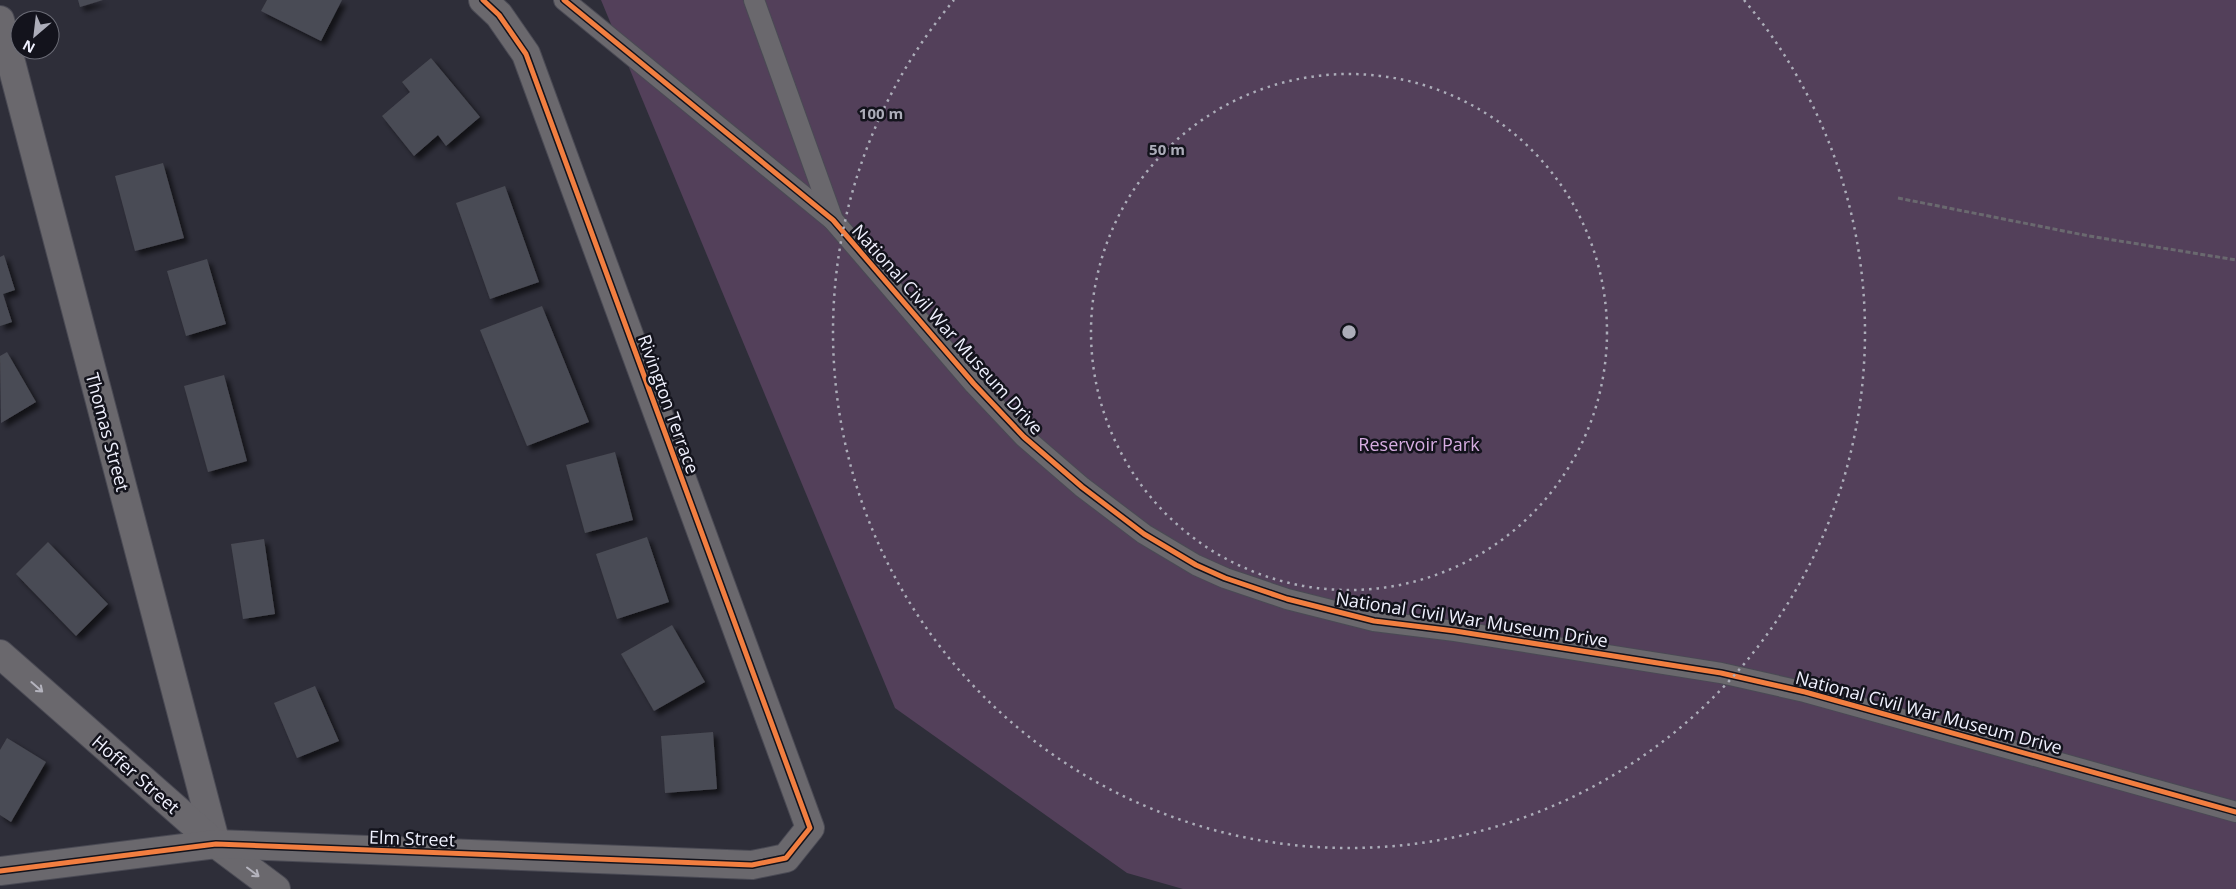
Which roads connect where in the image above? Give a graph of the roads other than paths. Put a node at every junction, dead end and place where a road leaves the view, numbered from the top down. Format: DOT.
graph roads {
  1 [pos="483,0"];
  2 [pos="564,0"];
  3 [pos="754,0"];
  4 [pos="0,20"];
  5 [pos="833,220"];
  6 [pos="0,654"];
  7 [pos="2236,812"];
  8 [pos="810,828"];
  9 [pos="216,844"];
  10 [pos="0,871"];
  11 [pos="276,889"];
  1 -- 8 [label="street, Rivington Terrace"];
  2 -- 5 [label="lane"];
  3 -- 5 [label="lane, National Civil War Museum Drive"];
  4 -- 9 [label="street, Thomas Street"];
  5 -- 7 [label="lane, National Civil War Museum Drive"];
  6 -- 9 [label="street, Hoffer Street, one-way"];
  8 -- 9 [label="street, Elm Street"];
  9 -- 10 [label="street, Elm Street"];
  9 -- 11 [label="street, Hoffer Street, one-way"];
}
